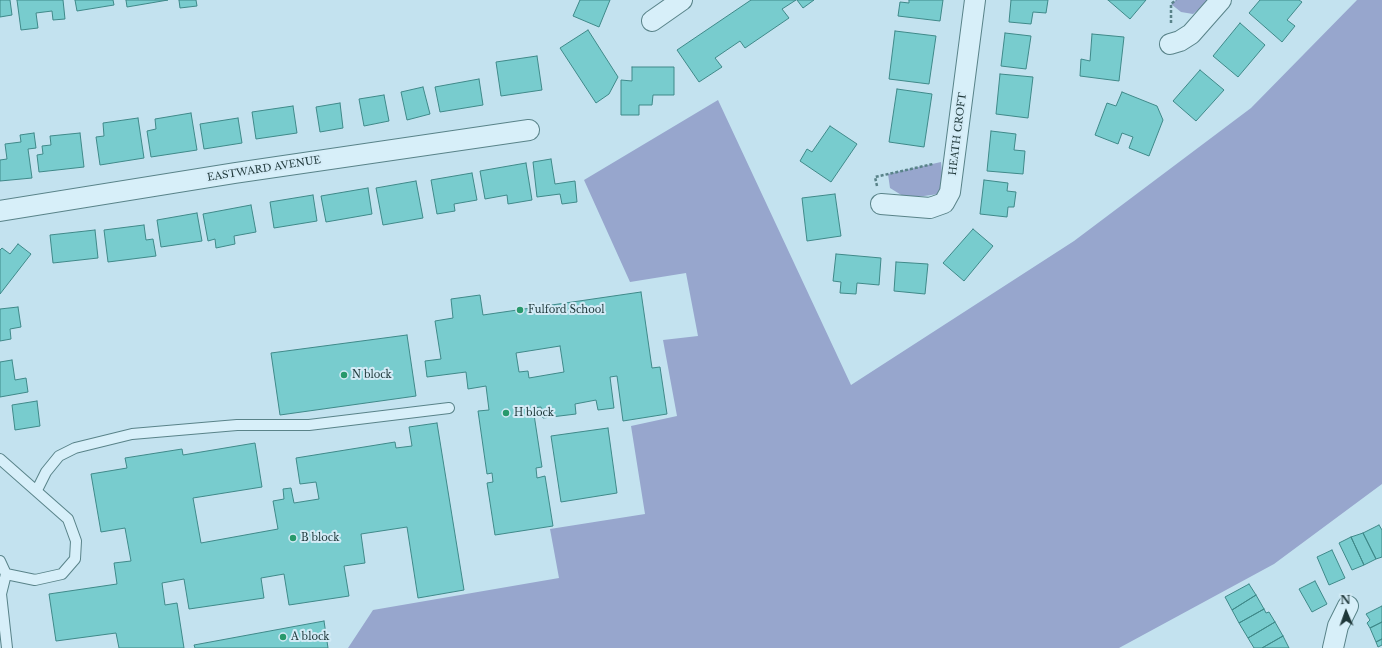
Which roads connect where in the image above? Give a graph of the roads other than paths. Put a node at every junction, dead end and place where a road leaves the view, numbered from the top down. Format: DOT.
graph roads {
  1 [pos="682,0"];
  2 [pos="975,0"];
  3 [pos="1221,0"];
  4 [pos="652,21"];
  5 [pos="1170,44"];
  6 [pos="529,130"];
  7 [pos="881,204"];
  8 [pos="0,211"];
  9 [pos="449,408"];
  10 [pos="0,459"];
  11 [pos="37,490"];
  12 [pos="0,561"];
  13 [pos="6,574"];
  14 [pos="1348,606"];
  15 [pos="7,648"];
  16 [pos="1333,648"];
  1 -- 4 [label="street"];
  2 -- 7 [label="street, HEATH CROFT"];
  3 -- 5 [label="street"];
  6 -- 8 [label="street, EASTWARD AVENUE"];
  9 -- 11 [label="lane"];
  10 -- 11 [label="lane"];
  11 -- 13 [label="lane"];
  12 -- 13 [label="lane"];
  13 -- 15 [label="lane"];
  14 -- 16 [label="street"];
}
